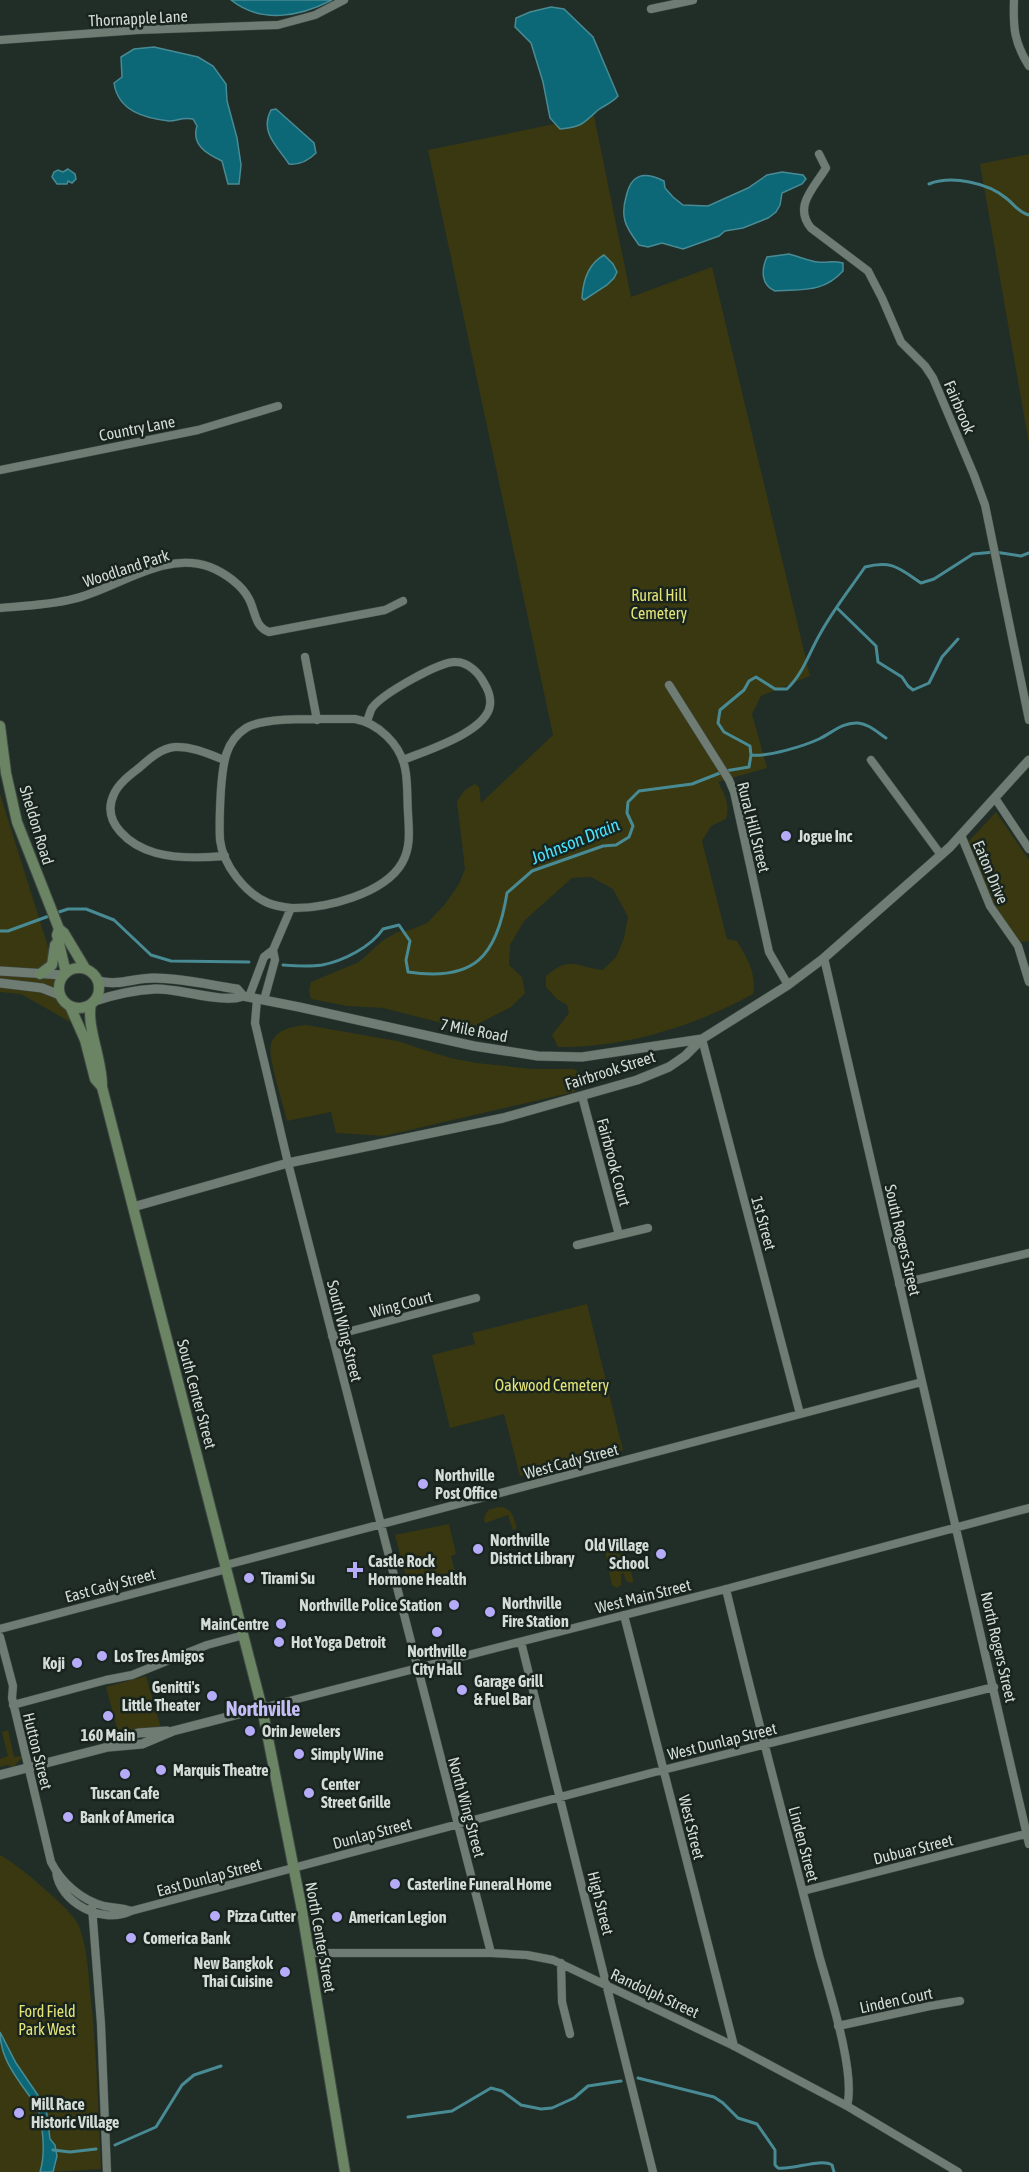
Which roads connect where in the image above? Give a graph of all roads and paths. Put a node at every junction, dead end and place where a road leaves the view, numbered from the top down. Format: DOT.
graph roads {
  1 [pos="344,0"];
  2 [pos="693,0"];
  3 [pos="1014,0"];
  4 [pos="651,9"];
  5 [pos="0,40"];
  6 [pos="1029,66"];
  7 [pos="819,154"];
  8 [pos="278,406"];
  9 [pos="0,470"];
  10 [pos="403,601"];
  11 [pos="0,608"];
  12 [pos="305,657"];
  13 [pos="669,685"];
  14 [pos="317,720"];
  15 [pos="1029,720"];
  16 [pos="367,721"];
  17 [pos="0,726"];
  18 [pos="224,760"];
  19 [pos="403,760"];
  20 [pos="871,760"];
  21 [pos="1029,760"];
  22 [pos="995,798"];
  23 [pos="961,835"];
  24 [pos="1029,849"];
  25 [pos="941,855"];
  26 [pos="225,856"];
  27 [pos="291,908"];
  28 [pos="58,930"];
  29 [pos="273,950"];
  30 [pos="824,958"];
  31 [pos="1026,961"];
  32 [pos="85,969"];
  33 [pos="0,971"];
  34 [pos="40,974"];
  35 [pos="64,974"];
  36 [pos="98,981"];
  37 [pos="1029,982"];
  38 [pos="0,983"];
  39 [pos="788,985"];
  40 [pos="60,995"];
  41 [pos="253,998"];
  42 [pos="93,1003"];
  43 [pos="70,1006"];
  44 [pos="702,1039"];
  45 [pos="102,1087"];
  46 [pos="582,1096"];
  47 [pos="288,1163"];
  48 [pos="133,1206"];
  49 [pos="648,1228"];
  50 [pos="619,1234"];
  51 [pos="577,1245"];
  52 [pos="1029,1253"];
  53 [pos="899,1284"];
  54 [pos="476,1298"];
  55 [pos="332,1336"];
  56 [pos="922,1382"];
  57 [pos="800,1414"];
  58 [pos="1029,1508"];
  59 [pos="381,1525"];
  60 [pos="957,1527"];
  61 [pos="226,1567"];
  62 [pos="726,1589"];
  63 [pos="624,1615"];
  64 [pos="0,1629"];
  65 [pos="244,1635"];
  66 [pos="0,1636"];
  67 [pos="521,1642"];
  68 [pos="416,1668"];
  69 [pos="994,1687"];
  70 [pos="13,1705"];
  71 [pos="262,1708"];
  72 [pos="764,1744"];
  73 [pos="30,1768"];
  74 [pos="664,1770"];
  75 [pos="0,1775"];
  76 [pos="561,1797"];
  77 [pos="457,1824"];
  78 [pos="1028,1834"];
  79 [pos="1029,1844"];
  80 [pos="294,1868"];
  81 [pos="803,1891"];
  82 [pos="92,1907"];
  83 [pos="309,1953"];
  84 [pos="490,1953"];
  85 [pos="561,1964"];
  86 [pos="608,1986"];
  87 [pos="960,2001"];
  88 [pos="838,2026"];
  89 [pos="570,2034"];
  90 [pos="734,2046"];
  91 [pos="847,2106"];
  92 [pos="107,2172"];
  93 [pos="345,2172"];
  94 [pos="653,2172"];
  95 [pos="957,2172"];
  1 -- 5 [label="street, Thornapple Lane"];
  2 -- 4 [label="street"];
  3 -- 6 [label="street"];
  7 -- 15 [label="street, Fairbrook"];
  8 -- 9 [label="street, Country Lane"];
  10 -- 11 [label="street, Woodland Park"];
  12 -- 14 [label="street"];
  13 -- 39 [label="street, Rural Hill Street"];
  14 -- 16 [label="street"];
  14 -- 18 [label="street"];
  16 -- 19 [label="street"];
  16 -- 19 [label="street"];
  17 -- 28 [label="main road, Sheldon Road"];
  18 -- 26 [label="street"];
  18 -- 26 [label="street"];
  19 -- 27 [label="street"];
  20 -- 25 [label="street"];
  21 -- 22 [label="street, Fairbrook Street"];
  22 -- 23 [label="street, Fairbrook Street"];
  22 -- 24 [label="street"];
  23 -- 25 [label="street, Fairbrook Street"];
  23 -- 31 [label="street, Eaton Drive"];
  25 -- 30 [label="street, Fairbrook Street"];
  26 -- 27 [label="street"];
  27 -- 29 [label="street"];
  28 -- 32 [label="main road, Sheldon Road"];
  28 -- 34 [label="main road"];
  28 -- 35 [label="main road, Sheldon Road"];
  29 -- 41 [label="street"];
  29 -- 41 [label="street"];
  30 -- 39 [label="street, Fairbrook Street"];
  30 -- 53 [label="street, South Rogers Street"];
  31 -- 37 [label="street, Eaton Drive"];
  32 -- 35 [label="main road"];
  32 -- 36 [label="main road"];
  33 -- 34 [label="street"];
  34 -- 35 [label="street"];
  35 -- 40 [label="main road"];
  36 -- 41 [label="street, 7 Mile Road"];
  36 -- 42 [label="main road"];
  38 -- 40 [label="street"];
  39 -- 44 [label="street, Fairbrook Street"];
  40 -- 43 [label="main road"];
  41 -- 42 [label="street, 7 Mile Road"];
  41 -- 44 [label="street, 7 Mile Road"];
  41 -- 47 [label="street, South Wing Street"];
  42 -- 43 [label="main road"];
  42 -- 45 [label="main road, South Center Street"];
  43 -- 45 [label="main road, South Center Street"];
  44 -- 46 [label="street, Fairbrook Street"];
  44 -- 57 [label="street, 1st Street"];
  45 -- 48 [label="main road, South Center Street"];
  46 -- 47 [label="street, Fairbrook Street"];
  46 -- 50 [label="street, Fairbrook Court"];
  47 -- 48 [label="street, Fairbrook Street"];
  47 -- 55 [label="street, South Wing Street"];
  48 -- 61 [label="main road, South Center Street"];
  49 -- 50 [label="street"];
  50 -- 51 [label="street"];
  52 -- 53 [label="street"];
  53 -- 56 [label="street, South Rogers Street"];
  54 -- 55 [label="street, Wing Court"];
  55 -- 59 [label="street, South Wing Street"];
  56 -- 57 [label="street, West Cady Street"];
  56 -- 60 [label="street, South Rogers Street"];
  57 -- 59 [label="street, West Cady Street"];
  58 -- 60 [label="street, West Main Street"];
  59 -- 61 [label="street, West Cady Street"];
  59 -- 68 [label="street, South Wing Street"];
  60 -- 62 [label="street, West Main Street"];
  60 -- 69 [label="street, North Rogers Street"];
  61 -- 64 [label="street, East Cady Street"];
  61 -- 65 [label="main road, South Center Street"];
  62 -- 63 [label="street, West Main Street"];
  62 -- 72 [label="street, Linden Street"];
  63 -- 67 [label="street, West Main Street"];
  63 -- 74 [label="street, West Street"];
  65 -- 70 [label="street"];
  65 -- 71 [label="main road, South Center Street"];
  66 -- 70 [label="street, Hutton Street"];
  67 -- 68 [label="street, West Main Street"];
  67 -- 76 [label="street, High Street"];
  68 -- 71 [label="street, West Main Street"];
  68 -- 77 [label="street, North Wing Street"];
  69 -- 72 [label="street, West Dunlap Street"];
  69 -- 78 [label="street, North Rogers Street"];
  70 -- 73 [label="street, Hutton Street"];
  71 -- 73 [label="street"];
  71 -- 80 [label="main road, North Center Street"];
  72 -- 74 [label="street, West Dunlap Street"];
  72 -- 81 [label="street, Linden Street"];
  73 -- 75 [label="street"];
  73 -- 82 [label="street, Hutton Street"];
  74 -- 76 [label="street, West Dunlap Street"];
  74 -- 90 [label="street, West Street"];
  76 -- 77 [label="street, West Dunlap Street"];
  76 -- 86 [label="street, High Street"];
  77 -- 80 [label="street, Dunlap Street"];
  77 -- 84 [label="street, North Wing Street"];
  78 -- 79 [label="street, North Rogers Street"];
  78 -- 81 [label="street, Dubuar Street"];
  80 -- 82 [label="street, East Dunlap Street"];
  80 -- 83 [label="main road, North Center Street"];
  81 -- 88 [label="street, Linden Street"];
  82 -- 92 [label="street"];
  83 -- 84 [label="street, Randolph Street"];
  83 -- 93 [label="main road, North Center Street"];
  84 -- 85 [label="street, Randolph Street"];
  85 -- 86 [label="street, Randolph Street"];
  85 -- 89 [label="street"];
  86 -- 90 [label="street, Randolph Street"];
  86 -- 94 [label="street, High Street"];
  87 -- 88 [label="street, Linden Court"];
  88 -- 91 [label="street, Linden Street"];
  90 -- 91 [label="street, Randolph Street"];
  91 -- 95 [label="street, Randolph Street"];
}
